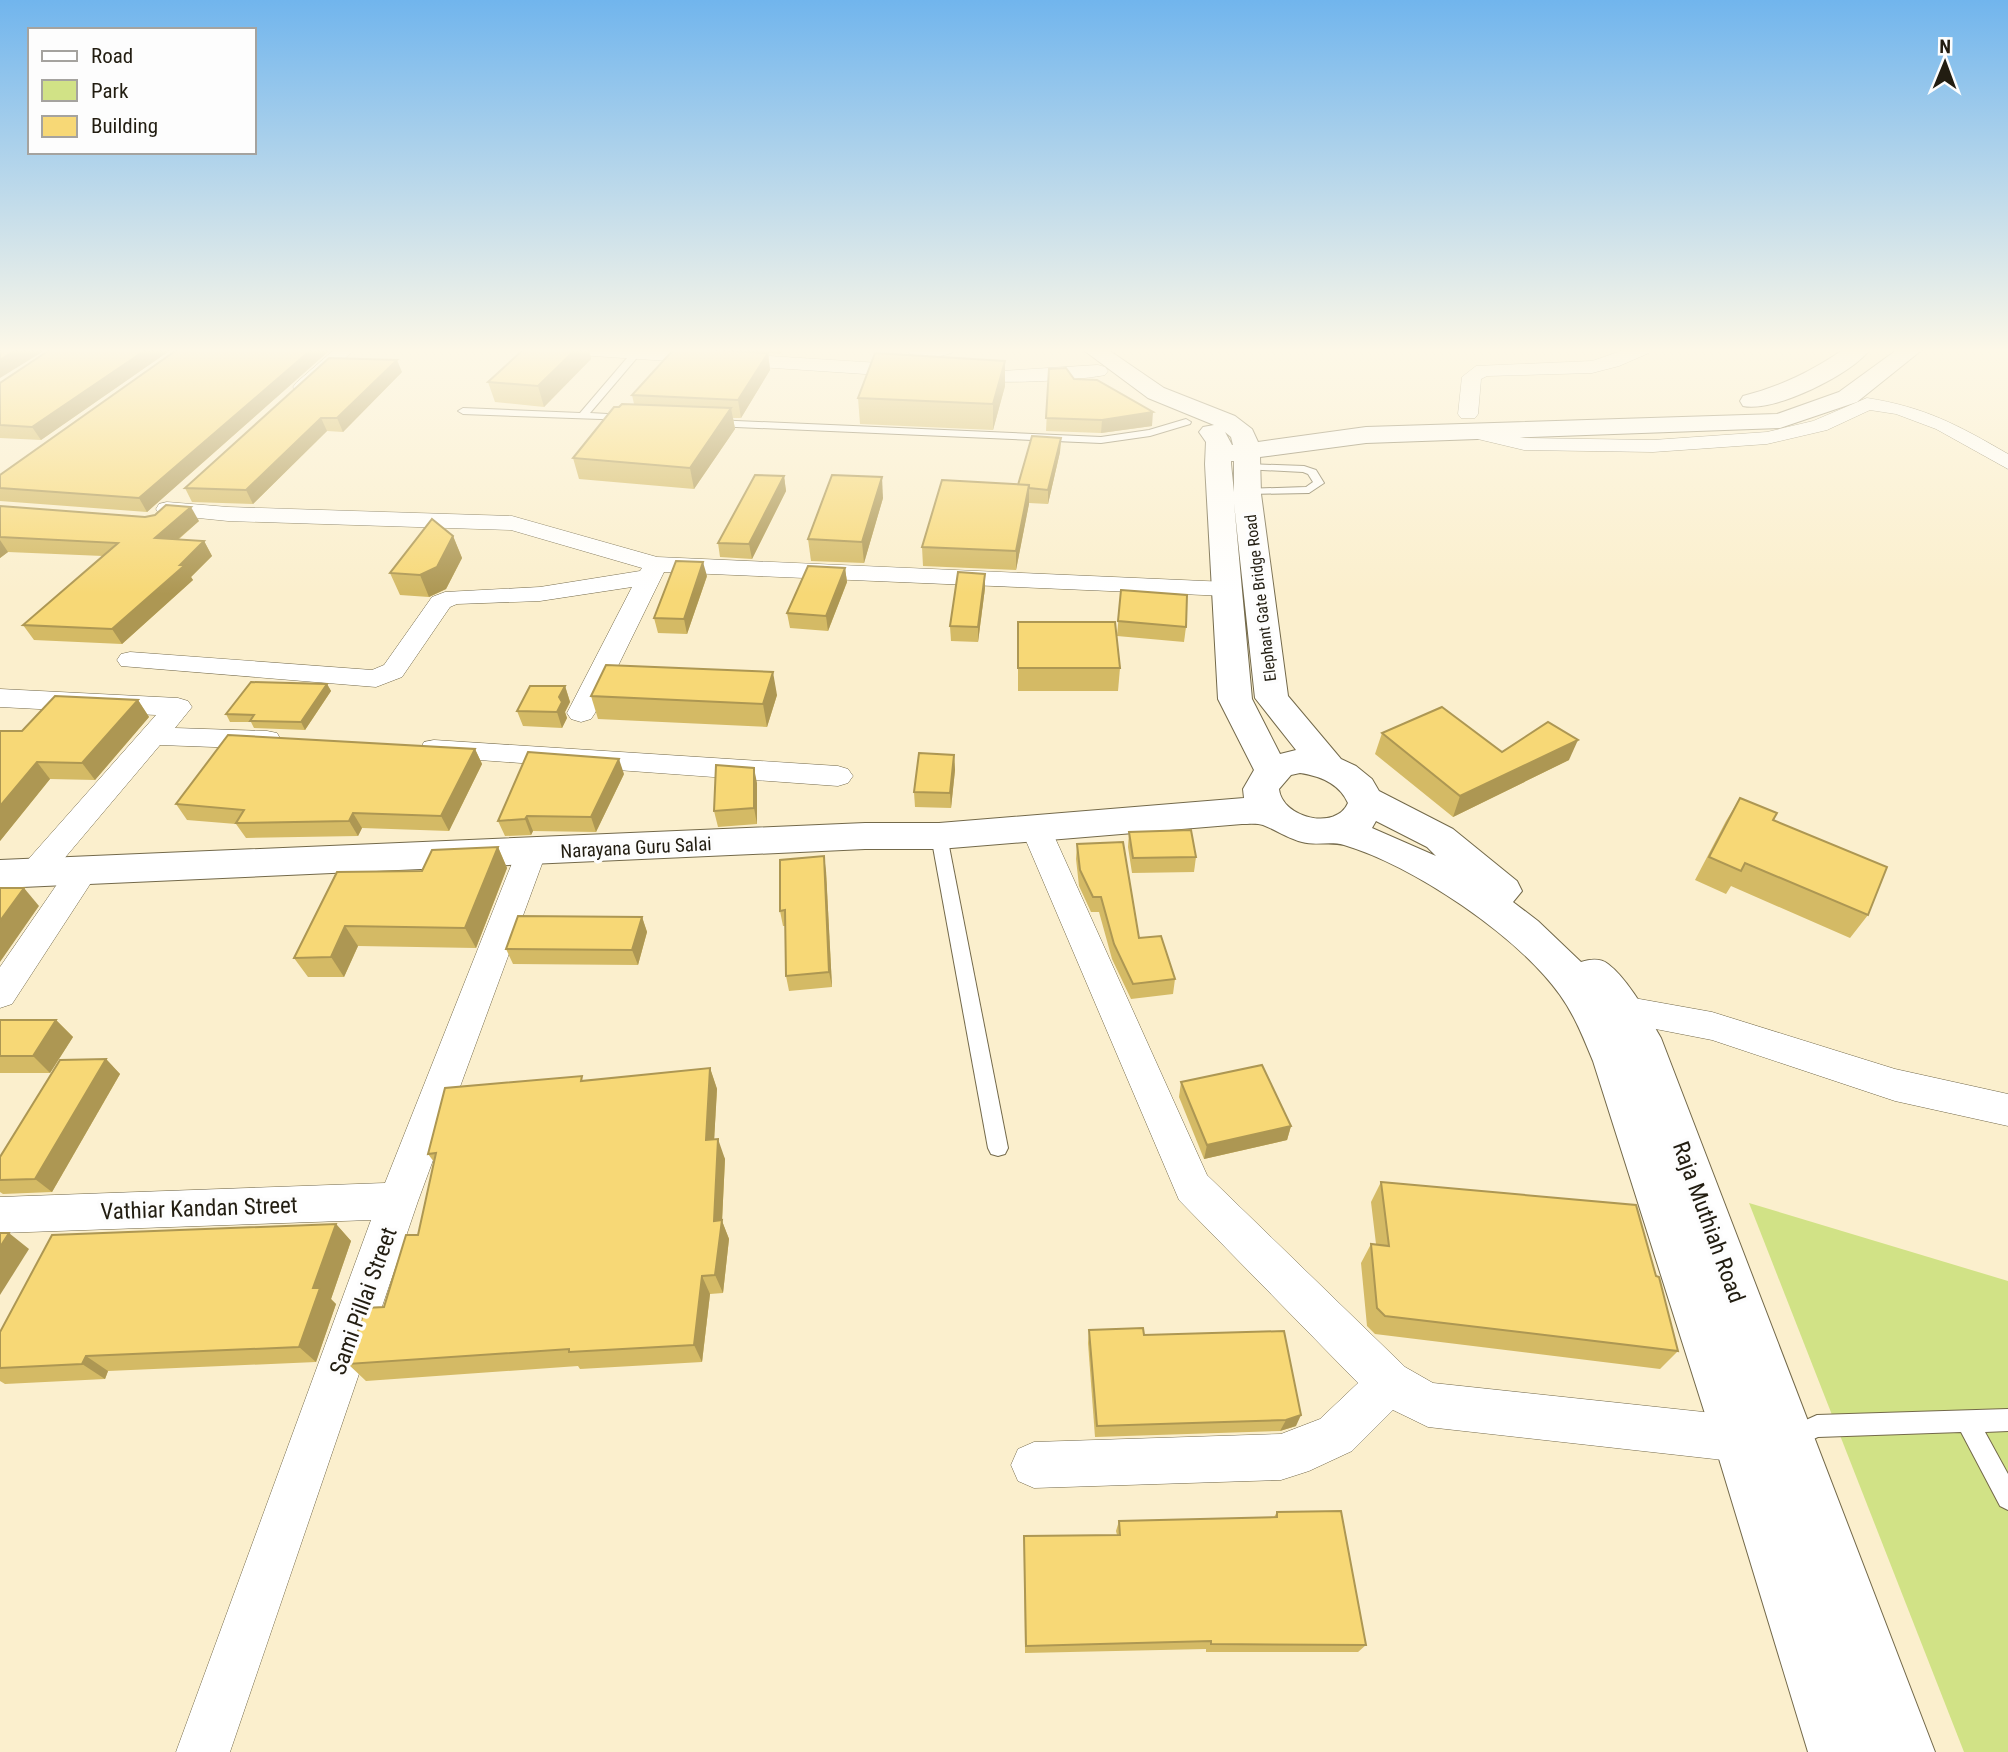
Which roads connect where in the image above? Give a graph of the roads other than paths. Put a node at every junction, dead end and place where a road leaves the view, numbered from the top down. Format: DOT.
graph roads {
  1 [pos="898,431"];
  2 [pos="1157,431"];
  3 [pos="1208,431"];
  4 [pos="1229,431"];
  5 [pos="1321,431"];
  6 [pos="1403,431"];
  7 [pos="1490,431"];
  8 [pos="1799,431"];
  9 [pos="1953,431"];
  10 [pos="1238,457"];
  11 [pos="2008,463"];
  12 [pos="187,491"];
  13 [pos="653,570"];
  14 [pos="1227,589"];
  15 [pos="130,660"];
  16 [pos="0,698"];
  17 [pos="581,713"];
  18 [pos="153,736"];
  19 [pos="290,741"];
  20 [pos="412,747"];
  21 [pos="1328,766"];
  22 [pos="1272,772"];
  23 [pos="838,776"];
  24 [pos="1271,813"];
  25 [pos="1352,815"];
  26 [pos="1036,829"];
  27 [pos="939,836"];
  28 [pos="531,853"];
  29 [pos="82,872"];
  30 [pos="18,873"];
  31 [pos="0,994"];
  32 [pos="1605,1007"];
  33 [pos="2008,1110"];
  34 [pos="998,1148"];
  35 [pos="398,1201"];
  36 [pos="0,1215"];
  37 [pos="1389,1383"];
  38 [pos="2008,1420"];
  39 [pos="1967,1421"];
  40 [pos="1741,1439"];
  41 [pos="1789,1439"];
  42 [pos="1034,1465"];
  43 [pos="2008,1498"];
  44 [pos="203,1752"];
  45 [pos="1840,1752"];
  46 [pos="1903,1752"];
  1 -- 2 [label="lane"];
  3 -- 10 [label="main road"];
  4 -- 10 [label="main road"];
  5 -- 10 [label="main road"];
  6 -- 10 [label="main road"];
  7 -- 8 [label="street"];
  9 -- 11 [label="street"];
  10 -- 10 [label="lane"];
  10 -- 14 [label="main road, Elephant Gate Bridge Road"];
  10 -- 21 [label="main road, Elephant Gate Bridge Road"];
  12 -- 13 [label="street"];
  13 -- 14 [label="street"];
  13 -- 15 [label="street"];
  13 -- 17 [label="street"];
  14 -- 22 [label="main road, Elephant Gate Bridge Road"];
  16 -- 18 [label="street"];
  18 -- 19 [label="street"];
  18 -- 30 [label="street"];
  20 -- 23 [label="street"];
  21 -- 22 [label="main road, Elephant Gate Bridge Road"];
  21 -- 25 [label="main road, Elephant Gate Bridge Road"];
  22 -- 24 [label="main road"];
  24 -- 25 [label="main road"];
  24 -- 26 [label="main road, Narayana Guru Salai"];
  25 -- 32 [label="main road, Raja Muthiah Road"];
  26 -- 27 [label="main road, Narayana Guru Salai"];
  26 -- 37 [label="street"];
  27 -- 28 [label="main road, Narayana Guru Salai"];
  27 -- 34 [label="lane"];
  28 -- 29 [label="main road, Narayana Guru Salai"];
  28 -- 35 [label="street, Sami Pillai Street"];
  29 -- 30 [label="main road, Narayana Guru Salai"];
  29 -- 31 [label="street"];
  32 -- 33 [label="street"];
  32 -- 40 [label="main road, Raja Muthiah Road"];
  32 -- 41 [label="main road, Raja Muthiah Road"];
  35 -- 36 [label="street, Vathiar Kandan Street"];
  35 -- 44 [label="street, Sami Pillai Street"];
  37 -- 40 [label="street"];
  37 -- 42 [label="street"];
  38 -- 39 [label="lane"];
  39 -- 41 [label="lane"];
  39 -- 43 [label="lane"];
  40 -- 45 [label="main road, Raja Muthiah Road"];
  41 -- 46 [label="main road, Raja Muthiah Road"];
}
